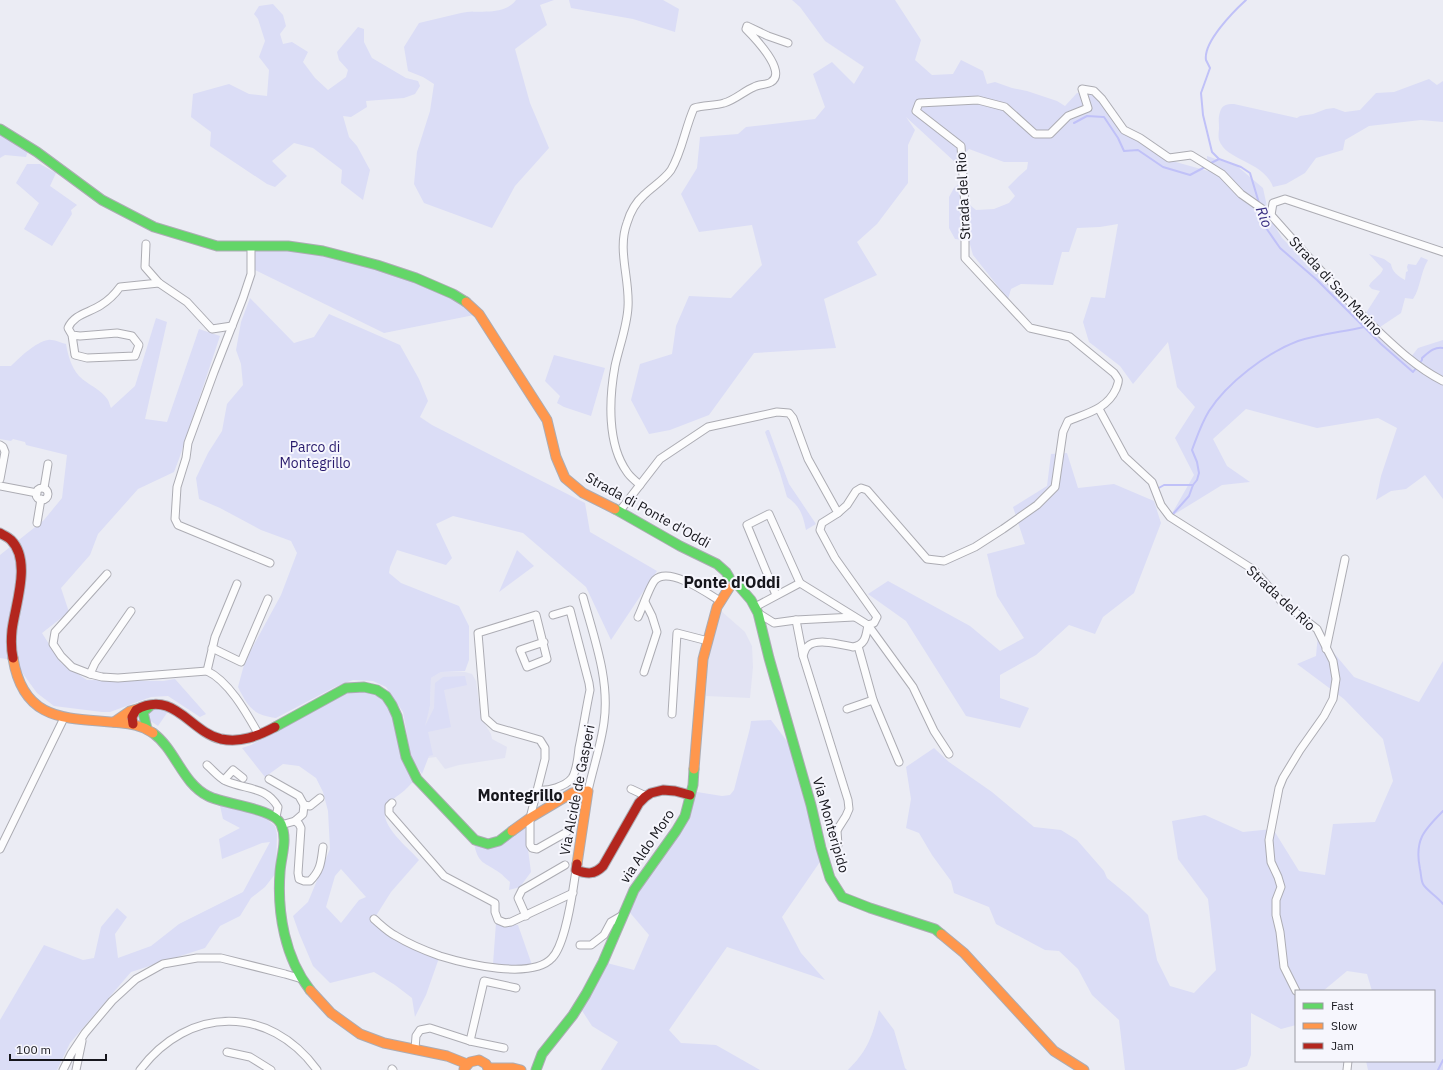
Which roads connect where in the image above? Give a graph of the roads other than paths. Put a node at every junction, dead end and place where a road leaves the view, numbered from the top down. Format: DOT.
graph roads {
  1 [pos="788,43"];
  2 [pos="0,129"];
  3 [pos="1268,213"];
  4 [pos="146,244"];
  5 [pos="252,247"];
  6 [pos="1443,252"];
  7 [pos="159,283"];
  8 [pos="232,326"];
  9 [pos="72,335"];
  10 [pos="1443,381"];
  11 [pos="1099,409"];
  12 [pos="0,445"];
  13 [pos="48,464"];
  14 [pos="0,479"];
  15 [pos="640,485"];
  16 [pos="0,486"];
  17 [pos="44,488"];
  18 [pos="37,493"];
  19 [pos="41,499"];
  20 [pos="619,512"];
  21 [pos="838,513"];
  22 [pos="36,523"];
  23 [pos="0,534"];
  24 [pos="1345,559"];
  25 [pos="270,563"];
  26 [pos="107,574"];
  27 [pos="800,583"];
  28 [pos="237,584"];
  29 [pos="734,586"];
  30 [pos="776,595"];
  31 [pos="584,597"];
  32 [pos="268,599"];
  33 [pos="720,601"];
  34 [pos="645,602"];
  35 [pos="756,610"];
  36 [pos="131,611"];
  37 [pos="553,615"];
  38 [pos="638,617"];
  39 [pos="854,617"];
  40 [pos="796,620"];
  41 [pos="866,624"];
  42 [pos="708,641"];
  43 [pos="544,642"];
  44 [pos="858,646"];
  45 [pos="212,648"];
  46 [pos="1326,649"];
  47 [pos="803,656"];
  48 [pos="207,671"];
  49 [pos="644,672"];
  50 [pos="90,674"];
  51 [pos="873,700"];
  52 [pos="847,709"];
  53 [pos="140,711"];
  54 [pos="672,714"];
  55 [pos="64,718"];
  56 [pos="114,722"];
  57 [pos="133,724"];
  58 [pos="147,729"];
  59 [pos="259,735"];
  60 [pos="949,754"];
  61 [pos="899,762"];
  62 [pos="207,765"];
  63 [pos="243,778"];
  64 [pos="269,779"];
  65 [pos="224,780"];
  66 [pos="631,789"];
  67 [pos="538,790"];
  68 [pos="588,791"];
  69 [pos="690,795"];
  70 [pos="646,796"];
  71 [pos="320,798"];
  72 [pos="392,803"];
  73 [pos="304,805"];
  74 [pos="276,817"];
  75 [pos="530,818"];
  76 [pos="295,821"];
  77 [pos="281,825"];
  78 [pos="567,832"];
  79 [pos="838,845"];
  80 [pos="323,847"];
  81 [pos="0,849"];
  82 [pos="565,865"];
  83 [pos="576,870"];
  84 [pos="573,893"];
  85 [pos="622,915"];
  86 [pos="526,916"];
  87 [pos="374,919"];
  88 [pos="580,945"];
  89 [pos="302,979"];
  90 [pos="516,988"];
  91 [pos="1296,990"];
  92 [pos="83,1035"];
  93 [pos="470,1041"];
  94 [pos="504,1048"];
  95 [pos="415,1049"];
  96 [pos="227,1052"];
  97 [pos="465,1067"];
  98 [pos="489,1069"];
  99 [pos="63,1070"];
  100 [pos="76,1070"];
  101 [pos="140,1070"];
  102 [pos="271,1070"];
  103 [pos="317,1070"];
  104 [pos="521,1070"];
  105 [pos="536,1070"];
  106 [pos="1084,1070"];
  1 -- 15 [label="street"];
  2 -- 5 [label="street, Strada di Ponte d'Oddi"];
  3 -- 6 [label="street"];
  3 -- 10 [label="street, Strada di San Marino"];
  3 -- 11 [label="street, Strada del Rio"];
  4 -- 7 [label="street"];
  5 -- 8 [label="street"];
  5 -- 20 [label="street, Strada di Ponte d'Oddi"];
  7 -- 8 [label="street"];
  7 -- 9 [label="street"];
  8 -- 25 [label="street"];
  9 -- 9 [label="street"];
  11 -- 21 [label="street, Strada del Rio"];
  11 -- 46 [label="street, Strada del Rio"];
  12 -- 14 [label="street"];
  13 -- 17 [label="street"];
  15 -- 20 [label="street"];
  15 -- 21 [label="street"];
  16 -- 18 [label="street"];
  17 -- 18 [label="street"];
  17 -- 19 [label="street"];
  18 -- 19 [label="street"];
  19 -- 22 [label="street"];
  20 -- 29 [label="street, Strada di Ponte d'Oddi"];
  21 -- 41 [label="street"];
  23 -- 55 [label="street"];
  24 -- 46 [label="street"];
  26 -- 50 [label="street"];
  27 -- 30 [label="street"];
  27 -- 30 [label="street"];
  27 -- 39 [label="street"];
  28 -- 45 [label="street"];
  29 -- 33 [label="street, via Aldo Moro"];
  29 -- 35 [label="street, Via Monteripido"];
  30 -- 35 [label="street"];
  31 -- 68 [label="street, Via Alcide de Gasperi"];
  32 -- 45 [label="street"];
  33 -- 34 [label="street"];
  33 -- 42 [label="street, via Aldo Moro"];
  34 -- 38 [label="street"];
  34 -- 49 [label="street"];
  35 -- 40 [label="street"];
  35 -- 106 [label="street, Via Monteripido"];
  36 -- 50 [label="street"];
  37 -- 67 [label="street"];
  39 -- 40 [label="street"];
  39 -- 41 [label="street"];
  40 -- 47 [label="street"];
  41 -- 44 [label="street"];
  41 -- 60 [label="street"];
  42 -- 54 [label="street"];
  42 -- 69 [label="street, via Aldo Moro"];
  43 -- 67 [label="street"];
  44 -- 47 [label="street"];
  44 -- 51 [label="street"];
  45 -- 48 [label="street"];
  46 -- 91 [label="street, Strada del Rio"];
  47 -- 79 [label="street"];
  48 -- 50 [label="street"];
  48 -- 59 [label="street"];
  51 -- 52 [label="street"];
  51 -- 61 [label="street"];
  53 -- 56 [label="street"];
  53 -- 57 [label="street"];
  53 -- 58 [label="street"];
  53 -- 59 [label="street"];
  55 -- 56 [label="street"];
  55 -- 81 [label="street"];
  56 -- 57 [label="street"];
  57 -- 58 [label="street"];
  58 -- 74 [label="street"];
  59 -- 75 [label="street"];
  62 -- 65 [label="street"];
  63 -- 65 [label="street"];
  64 -- 73 [label="street"];
  65 -- 74 [label="street"];
  66 -- 70 [label="street"];
  67 -- 75 [label="street"];
  68 -- 75 [label="street"];
  68 -- 83 [label="street, Via Alcide de Gasperi"];
  69 -- 70 [label="street"];
  69 -- 85 [label="street, via Aldo Moro"];
  70 -- 83 [label="street"];
  71 -- 73 [label="street"];
  72 -- 86 [label="street"];
  73 -- 76 [label="street"];
  74 -- 77 [label="street"];
  75 -- 78 [label="street"];
  76 -- 77 [label="street"];
  76 -- 80 [label="street"];
  77 -- 89 [label="street"];
  82 -- 86 [label="street"];
  83 -- 84 [label="street"];
  84 -- 86 [label="street"];
  84 -- 87 [label="street"];
  85 -- 88 [label="street"];
  85 -- 105 [label="street, via Aldo Moro"];
  89 -- 92 [label="street"];
  89 -- 95 [label="street"];
  90 -- 93 [label="street"];
  92 -- 99 [label="street"];
  92 -- 100 [label="street"];
  93 -- 94 [label="street"];
  93 -- 95 [label="street"];
  95 -- 97 [label="street"];
  96 -- 102 [label="street"];
  97 -- 98 [label="street"];
  98 -- 104 [label="street"];
  101 -- 103 [label="street"];
}
